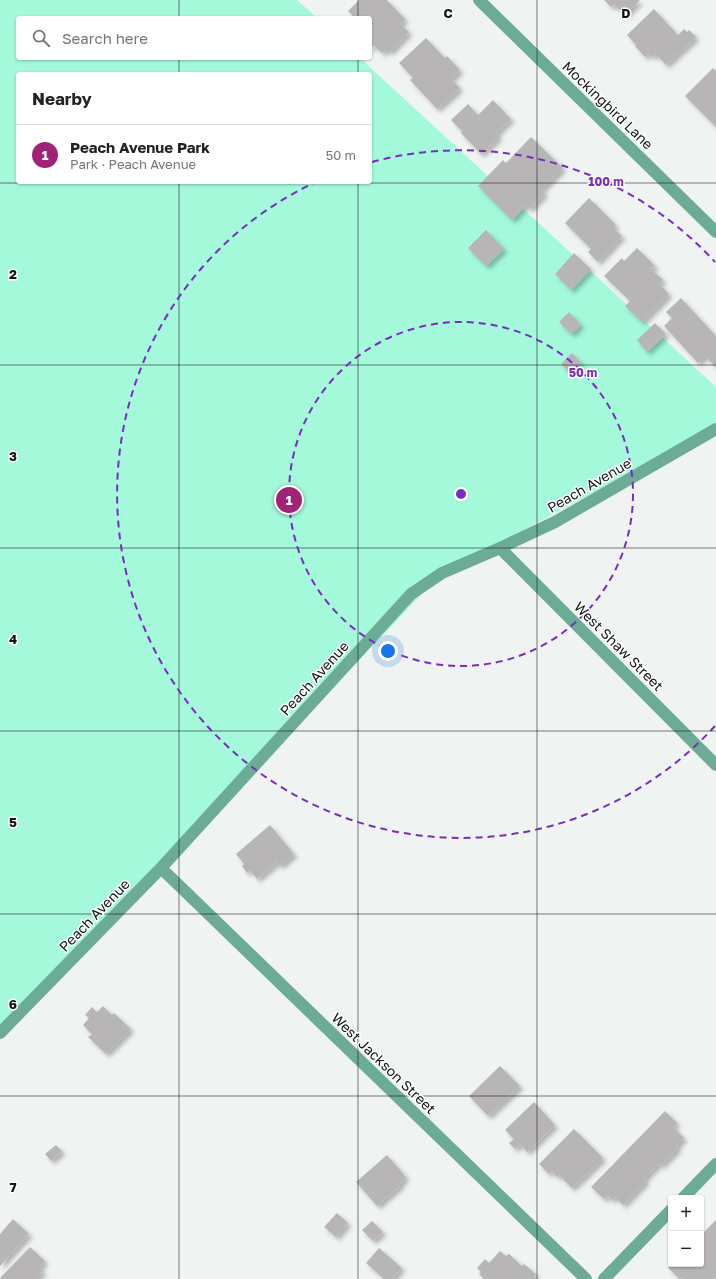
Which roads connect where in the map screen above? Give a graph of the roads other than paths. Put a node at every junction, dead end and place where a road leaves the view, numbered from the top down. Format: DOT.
graph roads {
  1 [pos="479,0"];
  2 [pos="716,232"];
  3 [pos="716,429"];
  4 [pos="500,548"];
  5 [pos="716,765"];
  6 [pos="161,868"];
  7 [pos="0,1033"];
  8 [pos="716,1164"];
  9 [pos="686,1195"];
  10 [pos="668,1213"];
  11 [pos="586,1279"];
  12 [pos="604,1279"];
  1 -- 2 [label="street, Mockingbird Lane"];
  3 -- 4 [label="street, Peach Avenue"];
  4 -- 5 [label="street, West Shaw Street"];
  4 -- 6 [label="street, Peach Avenue"];
  6 -- 7 [label="street, Peach Avenue"];
  6 -- 11 [label="street, West Jackson Street"];
  8 -- 9 [label="street"];
  10 -- 12 [label="street"];
}
